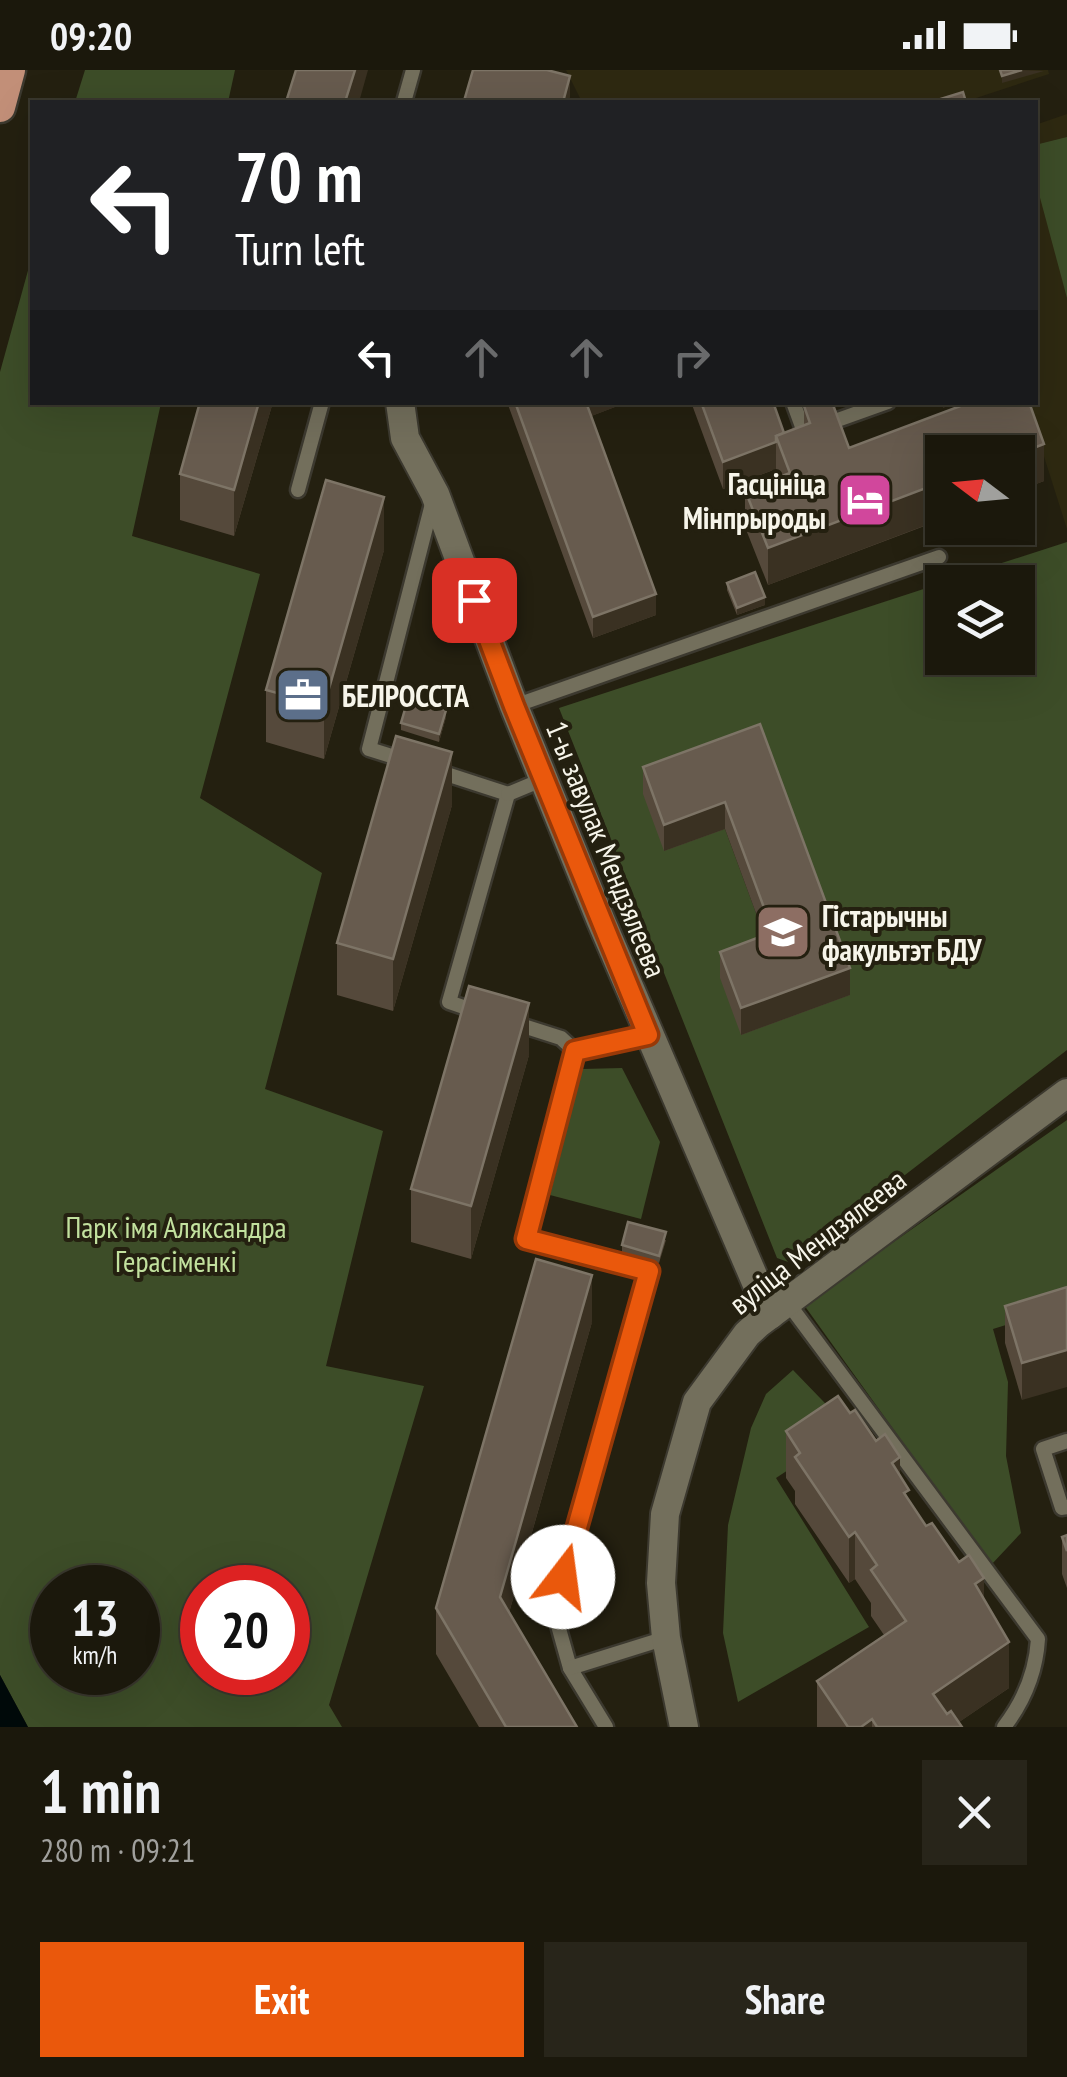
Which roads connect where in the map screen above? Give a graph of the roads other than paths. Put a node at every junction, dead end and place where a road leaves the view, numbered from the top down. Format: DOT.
graph roads {
  1 [pos="10,70"];
  2 [pos="413,70"];
  3 [pos="405,100"];
  4 [pos="0,107"];
  5 [pos="321,405"];
  6 [pos="400,405"];
  7 [pos="794,405"];
  8 [pos="880,405"];
  9 [pos="298,490"];
  10 [pos="435,494"];
  11 [pos="939,557"];
  12 [pos="514,706"];
  13 [pos="544,779"];
  14 [pos="508,794"];
  15 [pos="648,1035"];
  16 [pos="575,1051"];
  17 [pos="1067,1093"];
  18 [pos="779,1309"];
  19 [pos="1067,1441"];
  20 [pos="1067,1507"];
  21 [pos="666,1638"];
  22 [pos="570,1668"];
  23 [pos="606,1727"];
  24 [pos="684,1727"];
  25 [pos="1004,1727"];
  1 -- 4 [label="main road"];
  2 -- 3 [label="lane"];
  5 -- 9 [label="lane"];
  6 -- 10 [label="street, 1-ы завулак Мендзялеева"];
  7 -- 8 [label="lane"];
  10 -- 12 [label="street, 1-ы завулак Мендзялеева"];
  10 -- 14 [label="lane"];
  11 -- 12 [label="lane"];
  12 -- 13 [label="street, 1-ы завулак Мендзялеева"];
  13 -- 14 [label="lane"];
  13 -- 15 [label="street, 1-ы завулак Мендзялеева"];
  14 -- 16 [label="lane"];
  15 -- 16 [label="lane"];
  15 -- 18 [label="street, 1-ы завулак Мендзялеева"];
  16 -- 22 [label="lane"];
  17 -- 18 [label="street, вуліца Мендзялеева"];
  18 -- 21 [label="street, вуліца Мендзялеева"];
  18 -- 25 [label="lane"];
  19 -- 20 [label="lane"];
  21 -- 22 [label="lane"];
  21 -- 24 [label="street, вуліца Мендзялеева"];
  22 -- 23 [label="lane"];
}
